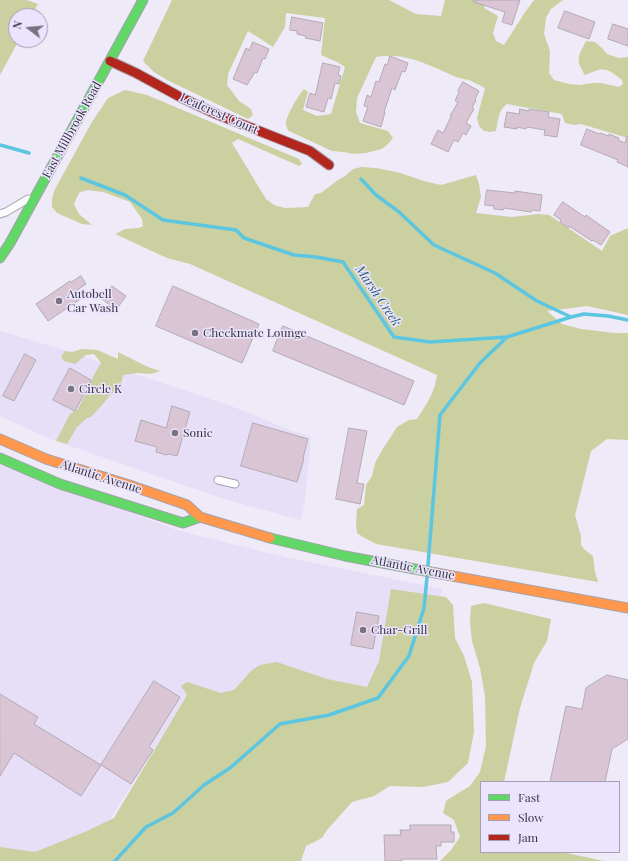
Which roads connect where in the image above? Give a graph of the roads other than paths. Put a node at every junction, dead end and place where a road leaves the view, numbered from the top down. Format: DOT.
graph roads {
  1 [pos="143,0"];
  2 [pos="110,61"];
  3 [pos="329,165"];
  4 [pos="38,192"];
  5 [pos="0,214"];
  6 [pos="0,258"];
  7 [pos="0,439"];
  8 [pos="0,458"];
  9 [pos="218,480"];
  10 [pos="235,484"];
  11 [pos="200,517"];
  12 [pos="628,608"];
  1 -- 2 [label="main road, East Millbrook Road"];
  2 -- 3 [label="main road, Leafcrest Court"];
  2 -- 4 [label="main road, East Millbrook Road"];
  4 -- 5 [label="lane"];
  4 -- 6 [label="main road, East Millbrook Road"];
  7 -- 11 [label="main road, Atlantic Avenue"];
  8 -- 11 [label="main road, Atlantic Avenue"];
  9 -- 10 [label="lane"];
  11 -- 12 [label="main road, Atlantic Avenue"];
}
